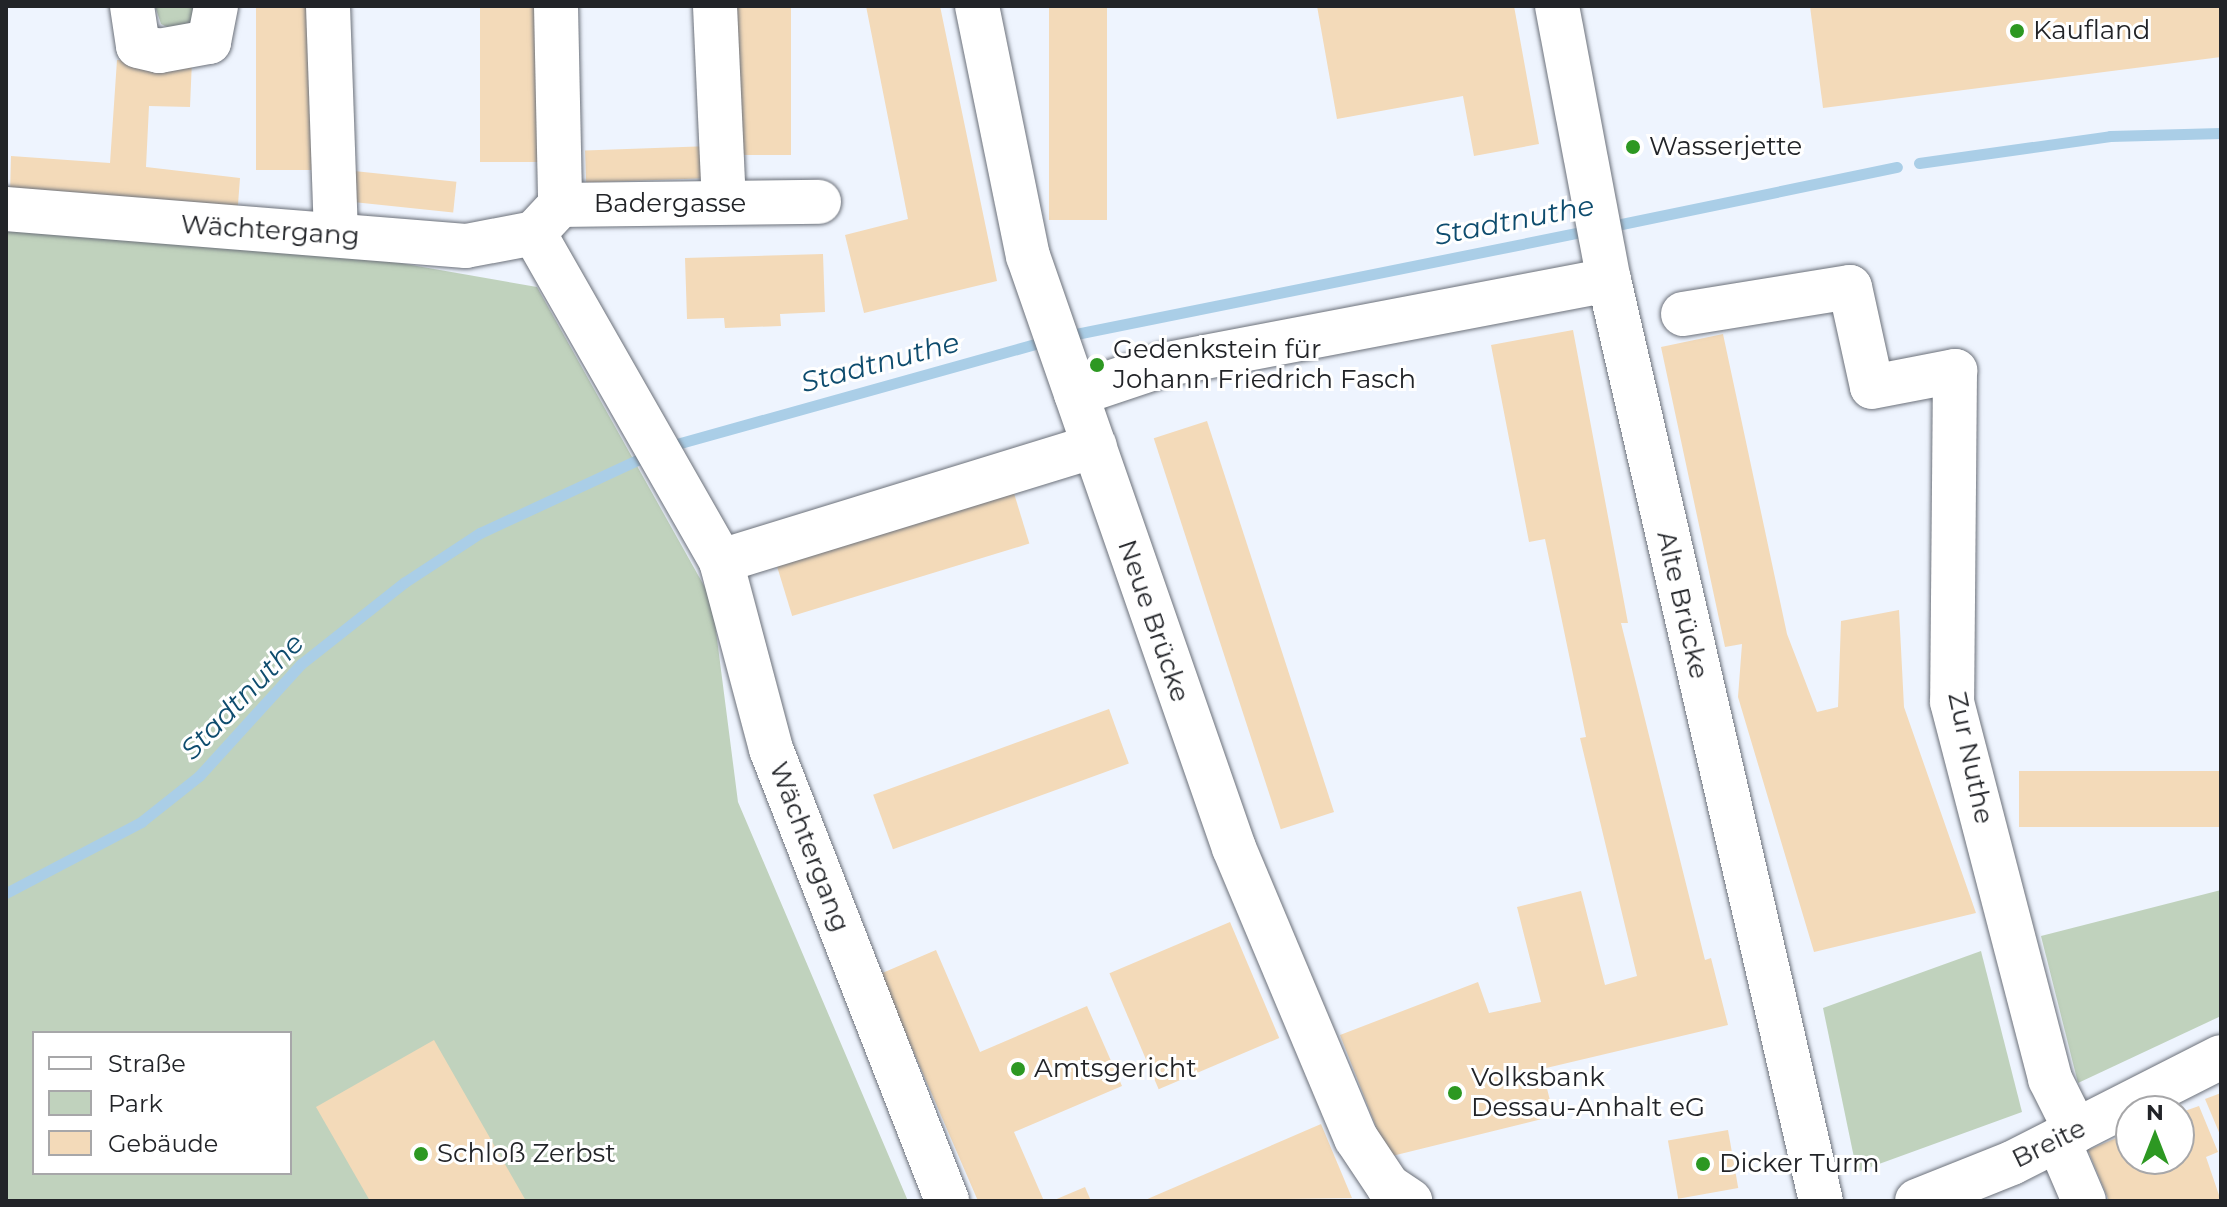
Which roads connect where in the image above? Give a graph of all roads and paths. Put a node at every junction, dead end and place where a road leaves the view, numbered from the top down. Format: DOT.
graph roads {
  1 [pos="132,6"];
  2 [pos="216,6"];
  3 [pos="328,6"];
  4 [pos="556,6"];
  5 [pos="715,6"];
  6 [pos="977,6"];
  7 [pos="1557,6"];
  8 [pos="724,201"];
  9 [pos="819,202"];
  10 [pos="6,209"];
  11 [pos="547,219"];
  12 [pos="336,235"];
  13 [pos="1606,265"];
  14 [pos="1683,314"];
  15 [pos="1071,380"];
  16 [pos="1095,446"];
  17 [pos="721,561"];
  18 [pos="2221,1057"];
  19 [pos="2067,1136"];
  20 [pos="947,1201"];
  21 [pos="1410,1201"];
  22 [pos="1821,1201"];
  23 [pos="1917,1201"];
  24 [pos="2084,1201"];
  1 -- 2 [label="street"];
  3 -- 12 [label="street"];
  4 -- 11 [label="street"];
  5 -- 8 [label="street"];
  6 -- 15 [label="street, Neue Brücke"];
  7 -- 13 [label="street, Alte Brücke"];
  8 -- 9 [label="street, Badergasse"];
  8 -- 11 [label="street, Badergasse"];
  10 -- 12 [label="street, Wächtergang"];
  11 -- 12 [label="street, Wächtergang"];
  11 -- 17 [label="street, Wächtergang"];
  13 -- 15 [label="street"];
  13 -- 22 [label="street, Alte Brücke"];
  14 -- 19 [label="street, Zur Nuthe"];
  15 -- 16 [label="street, Neue Brücke"];
  16 -- 17 [label="street"];
  16 -- 21 [label="street, Neue Brücke"];
  17 -- 20 [label="street, Wächtergang"];
  18 -- 19 [label="street, Breite"];
  19 -- 23 [label="street, Breite"];
  19 -- 24 [label="street, Zur Nuthe"];
}
